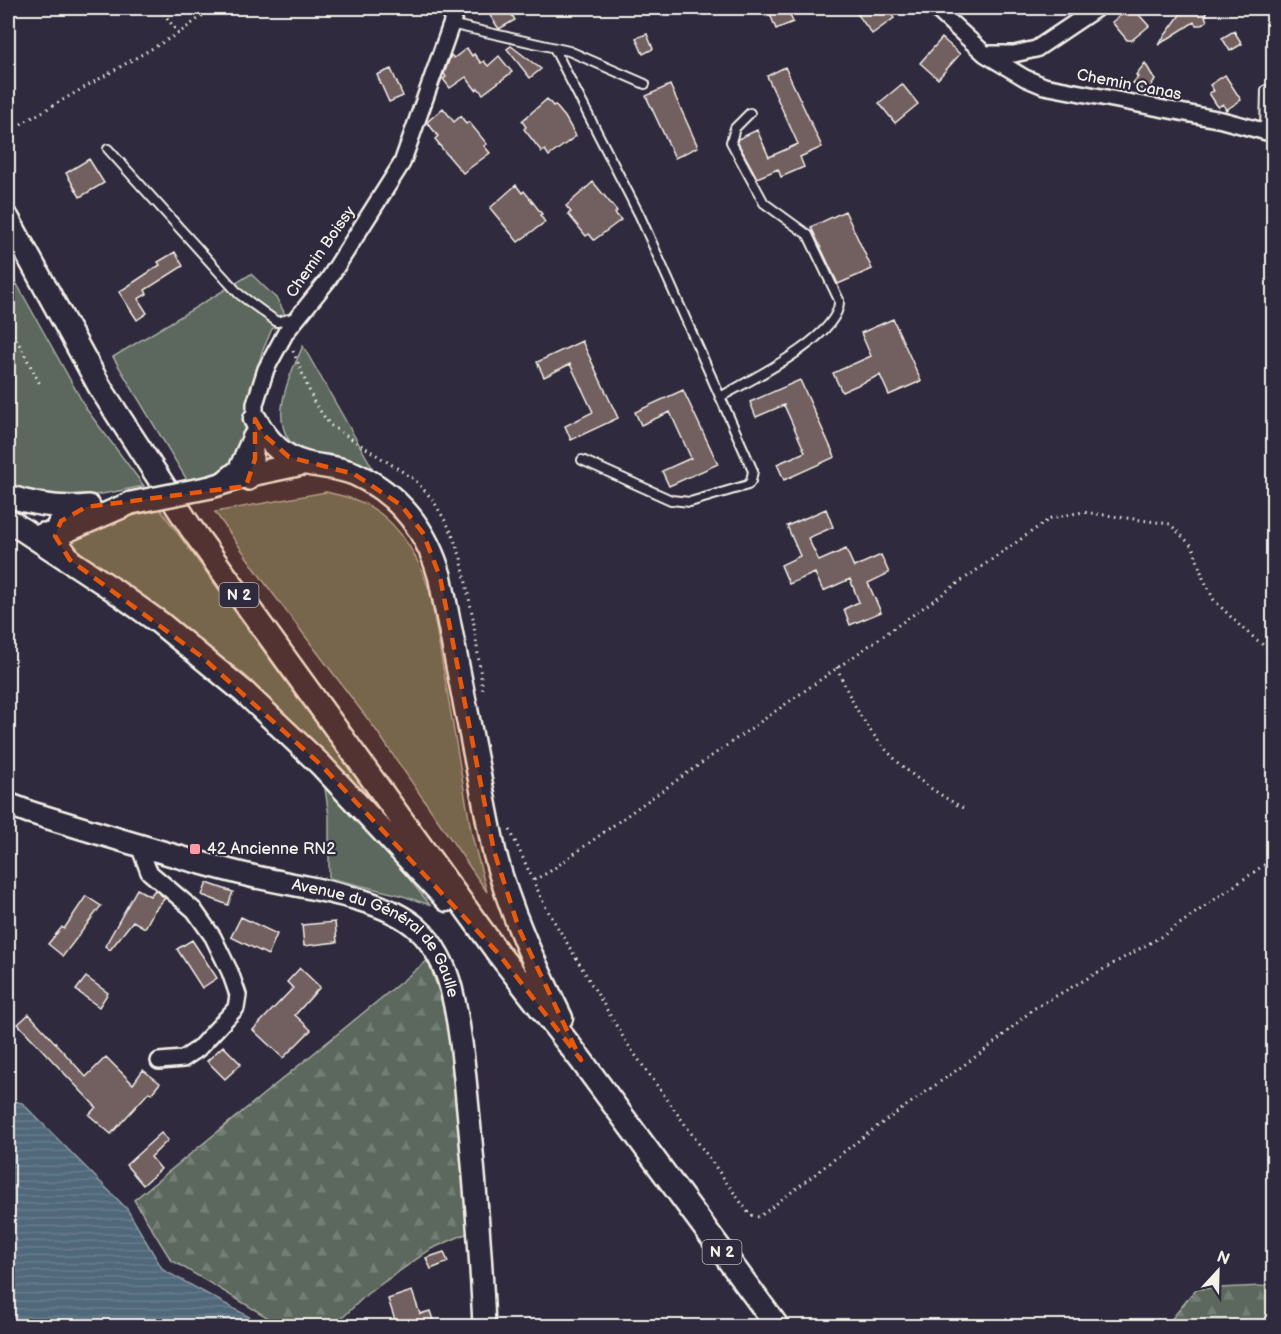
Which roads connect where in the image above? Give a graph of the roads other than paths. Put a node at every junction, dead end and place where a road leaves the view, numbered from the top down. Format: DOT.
graph roads {
  1 [pos="457,8"];
  2 [pos="935,8"];
  3 [pos="1097,8"];
  4 [pos="450,24"];
  5 [pos="554,48"];
  6 [pos="985,54"];
  7 [pos="645,84"];
  8 [pos="1266,90"];
  9 [pos="750,113"];
  10 [pos="1269,132"];
  11 [pos="108,149"];
  12 [pos="8,219"];
  13 [pos="298,317"];
  14 [pos="720,397"];
  15 [pos="255,418"];
  16 [pos="582,460"];
  17 [pos="305,463"];
  18 [pos="253,474"];
  19 [pos="211,487"];
  20 [pos="8,496"];
  21 [pos="131,503"];
  22 [pos="86,507"];
  23 [pos="8,519"];
  24 [pos="55,536"];
  25 [pos="70,560"];
  26 [pos="8,804"];
  27 [pos="139,846"];
  28 [pos="498,953"];
  29 [pos="581,1060"];
  30 [pos="159,1061"];
  31 [pos="484,1326"];
  32 [pos="777,1326"];
  1 -- 4 [label="street, Chemin Boissy"];
  2 -- 6 [label="street"];
  3 -- 6 [label="street"];
  4 -- 5 [label="lane"];
  4 -- 13 [label="street, Chemin Boissy"];
  5 -- 7 [label="lane"];
  5 -- 14 [label="lane"];
  6 -- 10 [label="street, Chemin Canas"];
  8 -- 10 [label="lane"];
  9 -- 14 [label="lane"];
  11 -- 13 [label="lane"];
  12 -- 28 [label="main road, N 2"];
  13 -- 15 [label="street, Chemin Boissy"];
  14 -- 16 [label="lane"];
  15 -- 17 [label="main road"];
  15 -- 18 [label="street, Chemin Boissy"];
  15 -- 19 [label="street"];
  17 -- 18 [label="main road, N 2"];
  17 -- 29 [label="main road, N 2"];
  18 -- 19 [label="main road, N 2"];
  19 -- 21 [label="main road, N 2, bridge"];
  20 -- 22 [label="main road, N 2"];
  21 -- 22 [label="main road, N 2"];
  21 -- 24 [label="main road, N 2"];
  22 -- 24 [label="main road, N 2"];
  23 -- 24 [label="main road, N 2"];
  23 -- 25 [label="main road, N 2"];
  24 -- 25 [label="main road"];
  25 -- 28 [label="main road, N 2"];
  26 -- 27 [label="main road, Avenue du Général de Gaulle"];
  27 -- 30 [label="street"];
  27 -- 31 [label="main road, Avenue du Général de Gaulle"];
  28 -- 29 [label="main road, N 2"];
  29 -- 32 [label="main road, N 2"];
}
